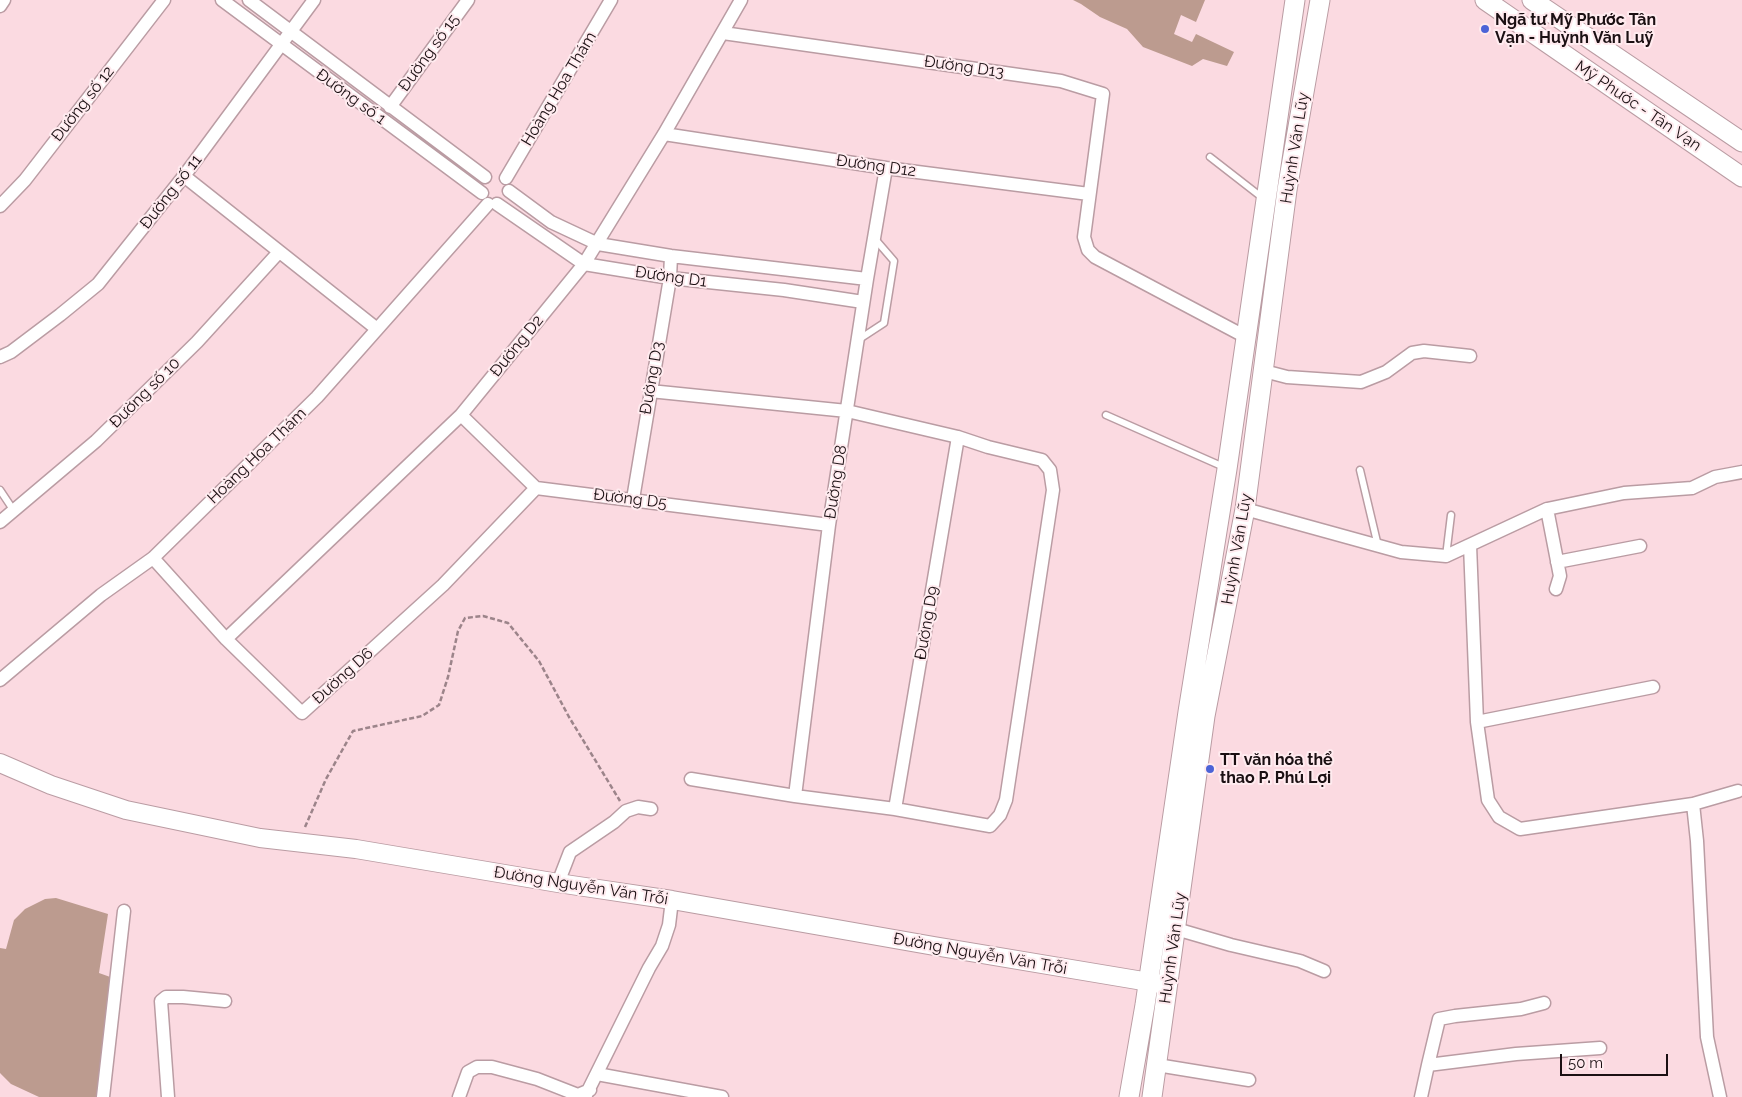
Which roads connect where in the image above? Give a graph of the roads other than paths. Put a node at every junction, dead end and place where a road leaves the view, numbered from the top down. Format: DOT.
graph roads {
  1 [pos="4,0"];
  2 [pos="164,0"];
  3 [pos="222,0"];
  4 [pos="249,0"];
  5 [pos="314,0"];
  6 [pos="468,0"];
  7 [pos="611,0"];
  8 [pos="741,0"];
  9 [pos="1296,0"];
  10 [pos="1320,0"];
  11 [pos="1485,0"];
  12 [pos="1532,0"];
  13 [pos="0,6"];
  14 [pos="291,33"];
  15 [pos="723,33"];
  16 [pos="281,45"];
  17 [pos="390,107"];
  18 [pos="664,134"];
  19 [pos="1742,142"];
  20 [pos="1210,157"];
  21 [pos="886,168"];
  22 [pos="184,176"];
  23 [pos="485,177"];
  24 [pos="1742,177"];
  25 [pos="506,178"];
  26 [pos="509,191"];
  27 [pos="1089,194"];
  28 [pos="489,200"];
  29 [pos="1265,200"];
  30 [pos="0,206"];
  31 [pos="874,238"];
  32 [pos="598,244"];
  33 [pos="279,252"];
  34 [pos="671,256"];
  35 [pos="584,264"];
  36 [pos="784,270"];
  37 [pos="670,278"];
  38 [pos="866,278"];
  39 [pos="784,290"];
  40 [pos="863,302"];
  41 [pos="377,329"];
  42 [pos="1246,336"];
  43 [pos="857,340"];
  44 [pos="0,356"];
  45 [pos="1470,356"];
  46 [pos="1264,371"];
  47 [pos="650,391"];
  48 [pos="847,411"];
  49 [pos="461,415"];
  50 [pos="1106,415"];
  51 [pos="958,437"];
  52 [pos="1227,469"];
  53 [pos="1360,470"];
  54 [pos="1742,472"];
  55 [pos="536,488"];
  56 [pos="0,490"];
  57 [pos="633,500"];
  58 [pos="1246,509"];
  59 [pos="1547,509"];
  60 [pos="14,511"];
  61 [pos="1451,515"];
  62 [pos="0,522"];
  63 [pos="829,526"];
  64 [pos="1470,545"];
  65 [pos="1378,546"];
  66 [pos="1640,546"];
  67 [pos="1446,556"];
  68 [pos="153,558"];
  69 [pos="1557,562"];
  70 [pos="1556,589"];
  71 [pos="226,639"];
  72 [pos="0,680"];
  73 [pos="1653,687"];
  74 [pos="1477,722"];
  75 [pos="0,763"];
  76 [pos="691,779"];
  77 [pos="1738,791"];
  78 [pos="794,796"];
  79 [pos="1693,804"];
  80 [pos="651,809"];
  81 [pos="895,809"];
  82 [pos="558,883"];
  83 [pos="672,900"];
  84 [pos="124,911"];
  85 [pos="1176,929"];
  86 [pos="1324,971"];
  87 [pos="1148,982"];
  88 [pos="1168,984"];
  89 [pos="225,1001"];
  90 [pos="1544,1003"];
  91 [pos="1600,1048"];
  92 [pos="1157,1065"];
  93 [pos="1428,1066"];
  94 [pos="597,1074"];
  95 [pos="1249,1080"];
  96 [pos="588,1094"];
  97 [pos="103,1097"];
  98 [pos="168,1097"];
  99 [pos="459,1097"];
  100 [pos="722,1097"];
  101 [pos="1129,1097"];
  102 [pos="1152,1097"];
  103 [pos="1421,1097"];
  104 [pos="1720,1097"];
  1 -- 13 [label="street"];
  2 -- 30 [label="street, Đường số 12"];
  3 -- 16 [label="street, Đường số 1"];
  4 -- 14 [label="street, Đường số 1"];
  5 -- 14 [label="street, Đường số 11"];
  6 -- 17 [label="street, Đường số 15"];
  7 -- 25 [label="street, Hoàng Hoa Thám"];
  8 -- 15 [label="street, Đường D2"];
  9 -- 29 [label="main road, Huỳnh Văn Lũy"];
  10 -- 46 [label="main road, Huỳnh Văn Lũy"];
  11 -- 24 [label="main road, Mỹ Phước - Tân Vạn"];
  12 -- 19 [label="main road, Mỹ Phước - Tân Vạn"];
  14 -- 16 [label="street, Đường số 11"];
  14 -- 17 [label="street, Đường số 1"];
  15 -- 18 [label="street, Đường D2"];
  15 -- 27 [label="street, Đường D13"];
  16 -- 22 [label="street, Đường số 11"];
  16 -- 28 [label="street, Đường số 1"];
  17 -- 23 [label="street, Đường số 1"];
  18 -- 21 [label="street, Đường D12"];
  18 -- 32 [label="street, Đường D2"];
  20 -- 29 [label="lane"];
  21 -- 27 [label="street, Đường D12"];
  21 -- 31 [label="street, Đường D8"];
  22 -- 33 [label="street"];
  22 -- 44 [label="street, Đường số 11"];
  23 -- 25 [label="street"];
  23 -- 28 [label="street"];
  25 -- 26 [label="street"];
  26 -- 28 [label="street"];
  26 -- 32 [label="street, Đường D1"];
  27 -- 42 [label="street"];
  28 -- 35 [label="street, Đường D1"];
  28 -- 41 [label="street, Hoàng Hoa Thám"];
  29 -- 42 [label="main road, Huỳnh Văn Lũy"];
  31 -- 38 [label="street, Đường D8"];
  31 -- 43 [label="lane"];
  32 -- 34 [label="street, Đường D1"];
  32 -- 35 [label="street, Đường D2"];
  33 -- 41 [label="street"];
  33 -- 60 [label="street, Đường số 10"];
  34 -- 36 [label="street, Đường D1"];
  34 -- 37 [label="street, Đường D3"];
  35 -- 37 [label="street, Đường D1"];
  35 -- 49 [label="street, Đường D2"];
  36 -- 38 [label="street, Đường D1"];
  36 -- 39 [label="street"];
  37 -- 39 [label="street, Đường D1"];
  37 -- 47 [label="street, Đường D3"];
  38 -- 40 [label="street, Đường D8"];
  39 -- 40 [label="street, Đường D1"];
  40 -- 43 [label="street, Đường D8"];
  41 -- 68 [label="street, Hoàng Hoa Thám"];
  42 -- 52 [label="main road, Huỳnh Văn Lũy"];
  43 -- 48 [label="street, Đường D8"];
  45 -- 46 [label="street"];
  46 -- 58 [label="main road, Huỳnh Văn Lũy"];
  47 -- 48 [label="street"];
  47 -- 57 [label="street, Đường D3"];
  48 -- 51 [label="street"];
  48 -- 63 [label="street, Đường D8"];
  49 -- 55 [label="street"];
  49 -- 71 [label="street, Đường D2"];
  50 -- 52 [label="lane"];
  51 -- 81 [label="street, Đường D9"];
  51 -- 81 [label="street"];
  52 -- 87 [label="main road, Huỳnh Văn Lũy"];
  53 -- 65 [label="lane"];
  54 -- 59 [label="street"];
  55 -- 57 [label="street, Đường D5"];
  55 -- 71 [label="street, Đường D6"];
  56 -- 60 [label="lane"];
  57 -- 63 [label="street, Đường D5"];
  58 -- 65 [label="street"];
  58 -- 85 [label="main road, Huỳnh Văn Lũy"];
  59 -- 64 [label="street"];
  59 -- 69 [label="street"];
  60 -- 62 [label="street, Đường số 10"];
  61 -- 67 [label="lane"];
  63 -- 78 [label="street, Đường D8"];
  64 -- 67 [label="street"];
  64 -- 74 [label="street"];
  65 -- 67 [label="street"];
  66 -- 69 [label="street"];
  68 -- 71 [label="street, Đường D6"];
  68 -- 72 [label="street, Hoàng Hoa Thám"];
  69 -- 70 [label="street"];
  73 -- 74 [label="street"];
  74 -- 79 [label="street"];
  75 -- 82 [label="street, Đường Nguyễn Văn Trỗi"];
  76 -- 78 [label="street"];
  77 -- 79 [label="street"];
  78 -- 81 [label="street"];
  79 -- 104 [label="street"];
  80 -- 82 [label="street"];
  82 -- 83 [label="street, Đường Nguyễn Văn Trỗi"];
  83 -- 87 [label="street, Đường Nguyễn Văn Trỗi"];
  83 -- 94 [label="street"];
  84 -- 97 [label="street"];
  85 -- 86 [label="street"];
  85 -- 88 [label="main road, Huỳnh Văn Lũy"];
  87 -- 88 [label="street, Đường Nguyễn Văn Trỗi"];
  87 -- 101 [label="main road, Huỳnh Văn Lũy"];
  88 -- 92 [label="main road, Huỳnh Văn Lũy"];
  89 -- 98 [label="street"];
  90 -- 93 [label="street"];
  91 -- 93 [label="street"];
  92 -- 95 [label="street"];
  92 -- 102 [label="main road, Huỳnh Văn Lũy"];
  93 -- 103 [label="street"];
  94 -- 96 [label="street"];
  94 -- 100 [label="street"];
  96 -- 99 [label="street"];
}
